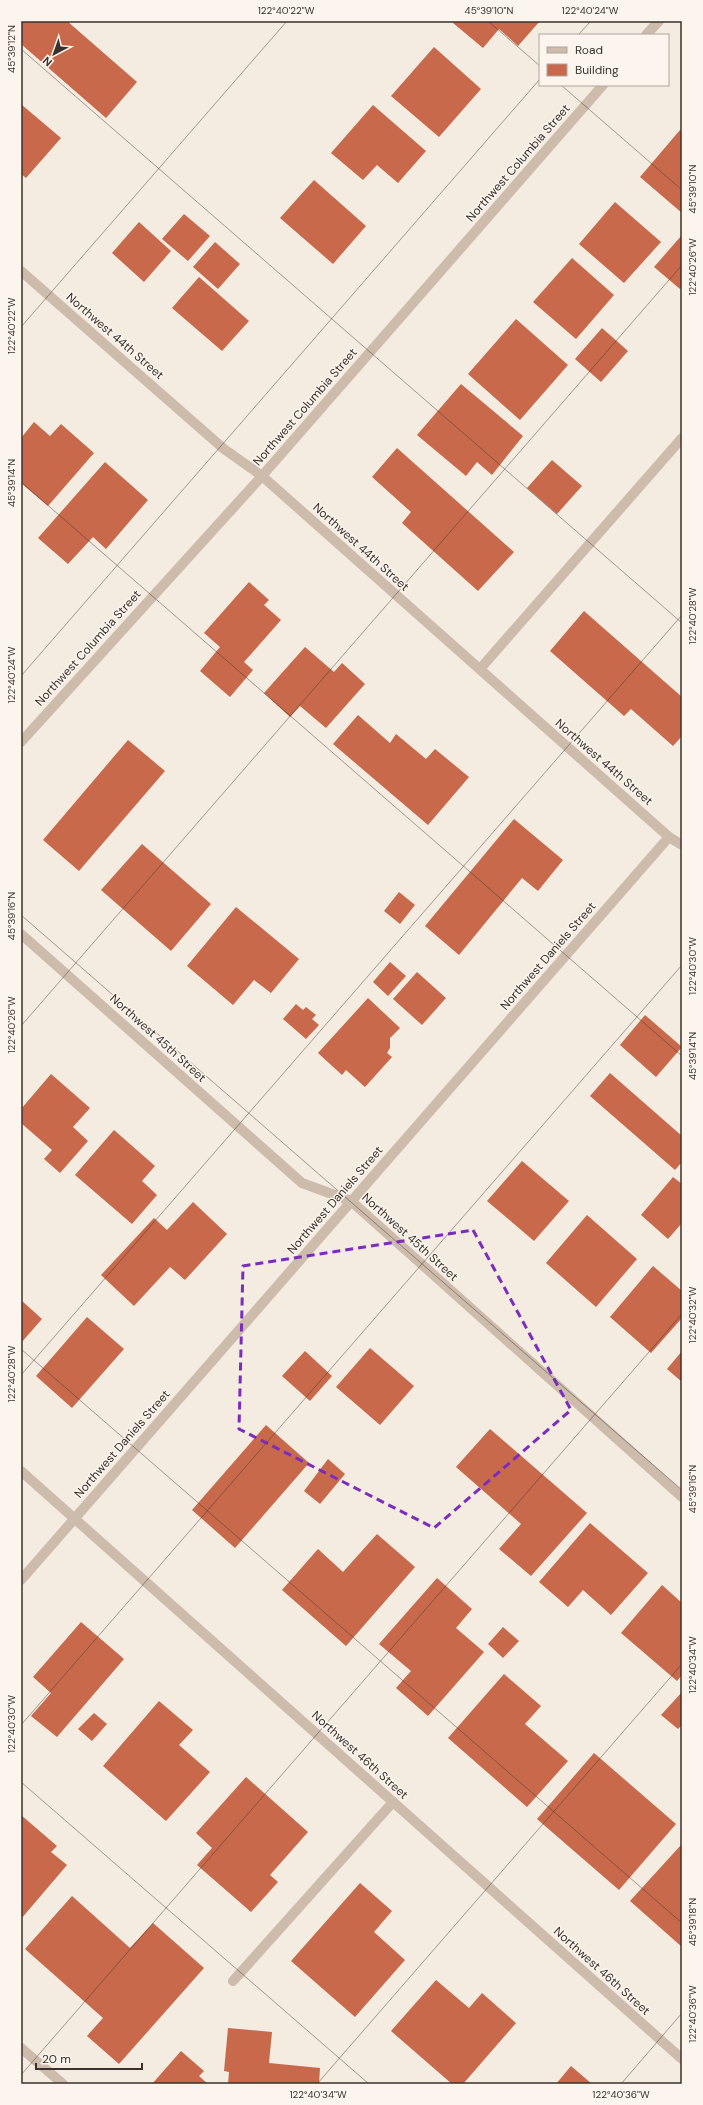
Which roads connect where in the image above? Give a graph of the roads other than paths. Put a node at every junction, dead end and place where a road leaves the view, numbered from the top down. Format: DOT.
graph roads {
  1 [pos="659,21"];
  2 [pos="647,34"];
  3 [pos="602,86"];
  4 [pos="21,271"];
  5 [pos="682,438"];
  6 [pos="262,476"];
  7 [pos="480,669"];
  8 [pos="21,742"];
  9 [pos="669,837"];
  10 [pos="682,845"];
  11 [pos="21,934"];
  12 [pos="352,1201"];
  13 [pos="21,1471"];
  14 [pos="682,1497"];
  15 [pos="75,1518"];
  16 [pos="21,1580"];
  17 [pos="393,1802"];
  18 [pos="233,1981"];
  19 [pos="21,2048"];
  20 [pos="682,2059"];
  21 [pos="62,2084"];
  1 -- 2 [label="street"];
  3 -- 6 [label="street, Northwest Columbia Street"];
  4 -- 6 [label="street, Northwest 44th Street"];
  5 -- 7 [label="street"];
  6 -- 7 [label="street, Northwest 44th Street"];
  6 -- 8 [label="street, Northwest Columbia Street"];
  7 -- 9 [label="street, Northwest 44th Street"];
  9 -- 10 [label="street, Northwest 44th Street"];
  9 -- 12 [label="street, Northwest Daniels Street"];
  11 -- 12 [label="street, Northwest 45th Street"];
  12 -- 14 [label="street, Northwest 45th Street"];
  12 -- 15 [label="street, Northwest Daniels Street"];
  13 -- 15 [label="street, Northwest 46th Street"];
  15 -- 16 [label="street, Northwest Daniels Street"];
  15 -- 17 [label="street, Northwest 46th Street"];
  17 -- 18 [label="street"];
  17 -- 20 [label="street, Northwest 46th Street"];
  19 -- 21 [label="street"];
}
